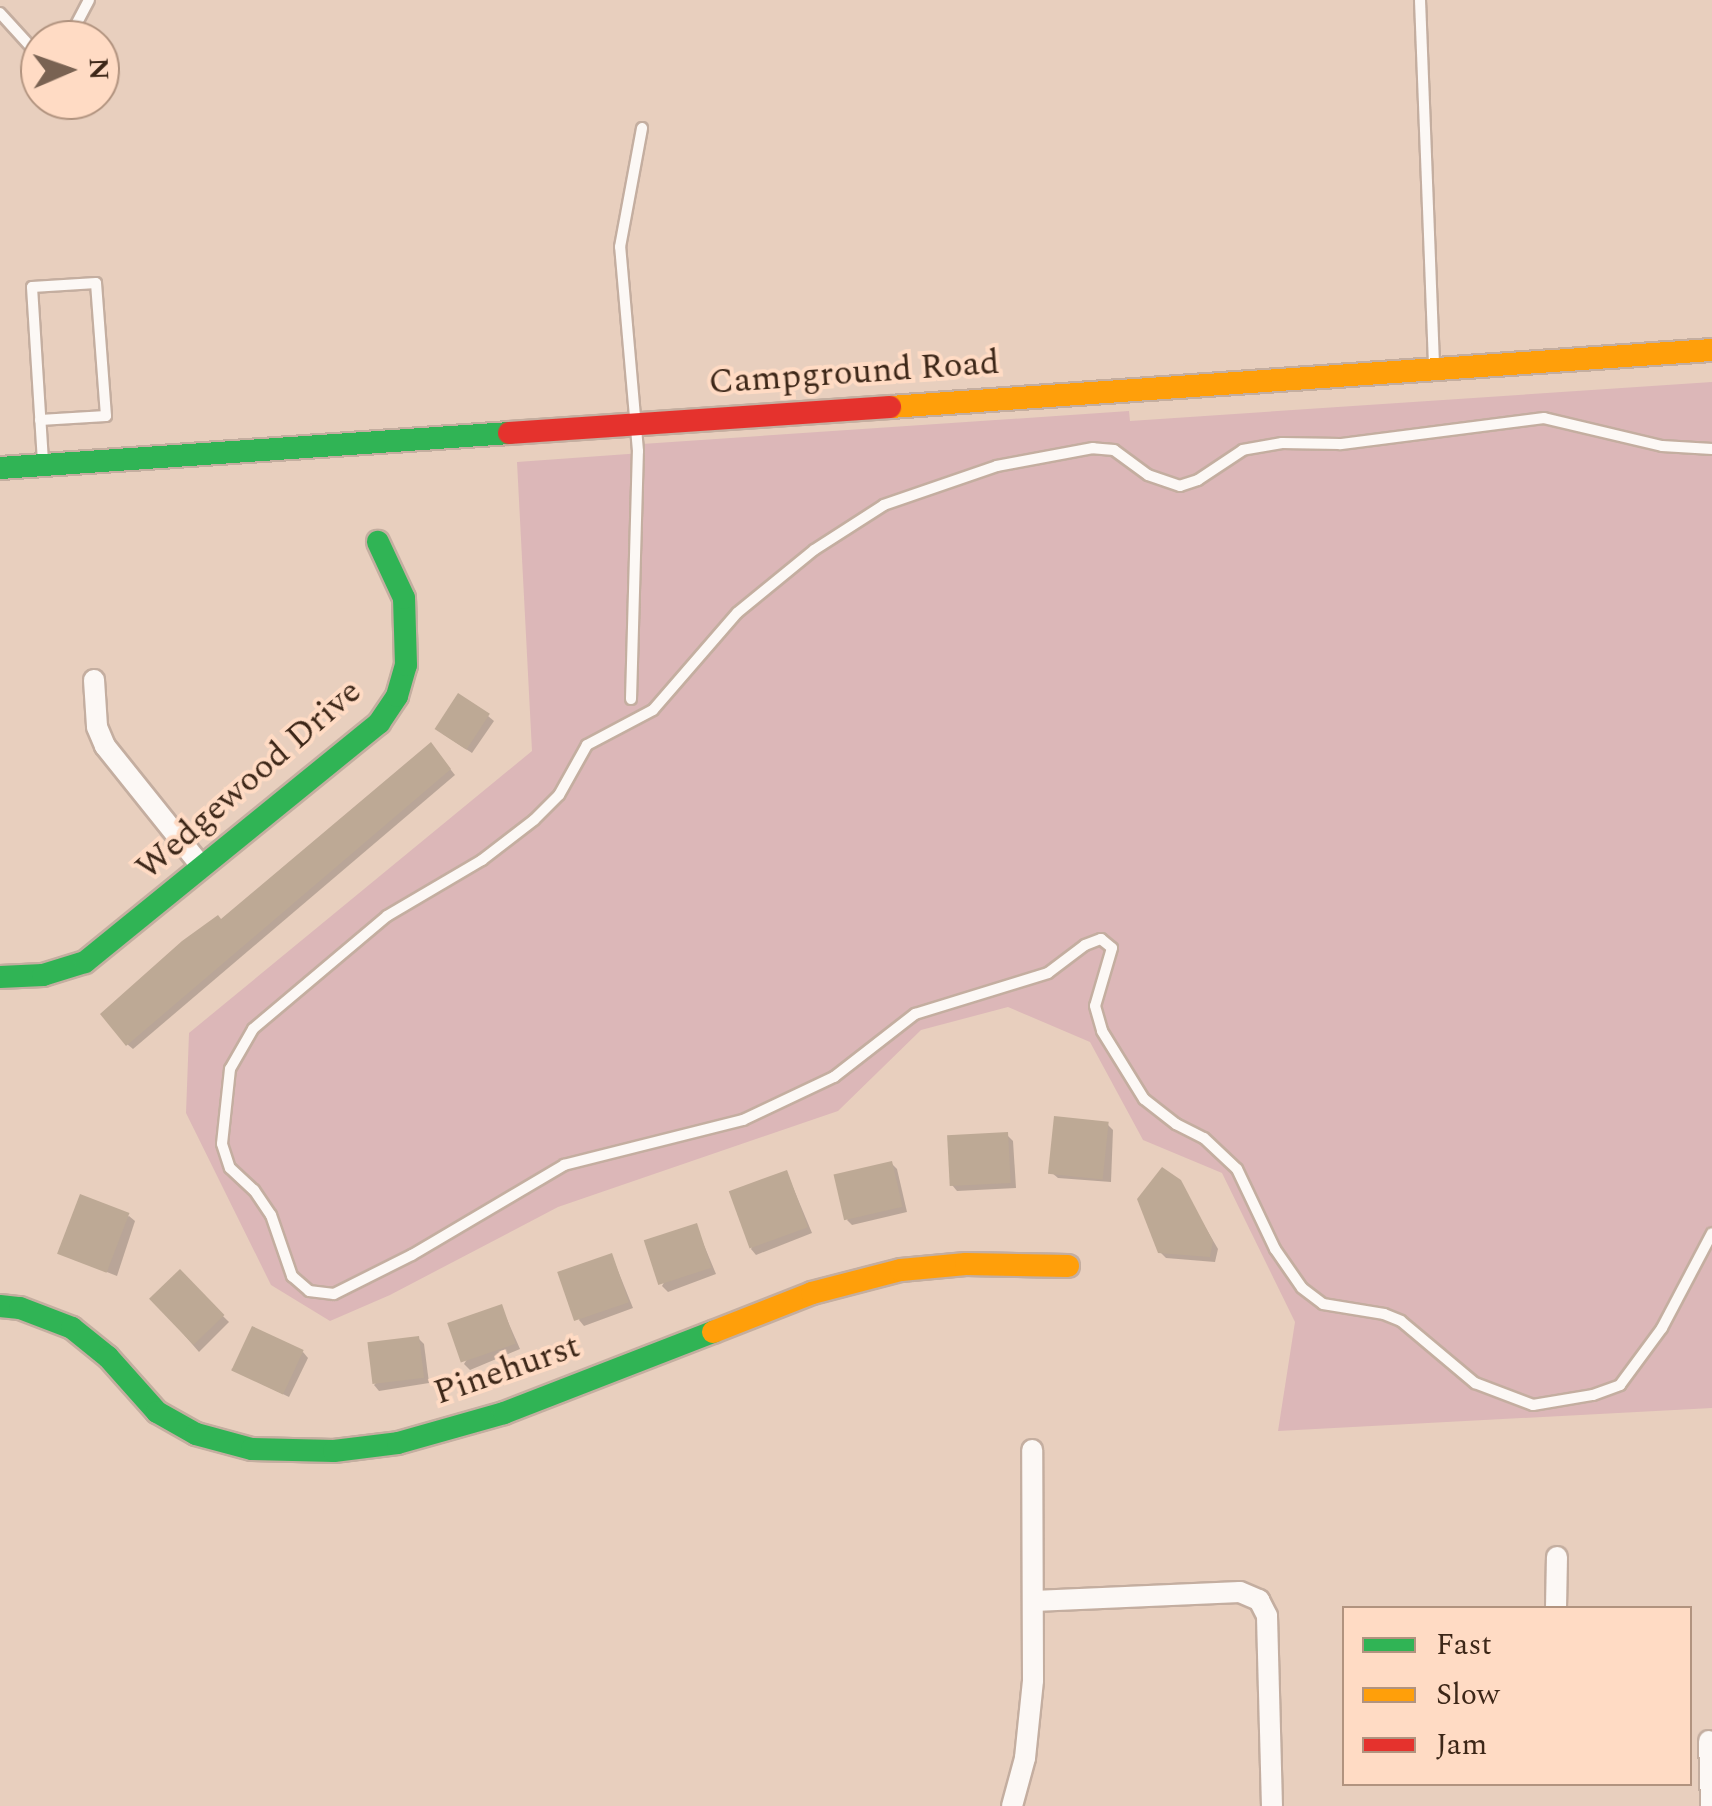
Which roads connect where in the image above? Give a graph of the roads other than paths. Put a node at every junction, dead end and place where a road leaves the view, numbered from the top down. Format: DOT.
graph roads {
  1 [pos="1420,0"];
  2 [pos="0,13"];
  3 [pos="20,35"];
  4 [pos="642,128"];
  5 [pos="1712,350"];
  6 [pos="1434,368"];
  7 [pos="40,420"];
  8 [pos="635,422"];
  9 [pos="1712,449"];
  10 [pos="43,465"];
  11 [pos="0,468"];
  12 [pos="378,542"];
  13 [pos="94,680"];
  14 [pos="632,699"];
  15 [pos="201,866"];
  16 [pos="0,977"];
  17 [pos="1712,1233"];
  18 [pos="1068,1266"];
  19 [pos="0,1306"];
  20 [pos="1032,1450"];
  21 [pos="1557,1556"];
  22 [pos="1034,1601"];
  23 [pos="1556,1606"];
  24 [pos="1703,1741"];
  25 [pos="1012,1806"];
  26 [pos="1272,1806"];
  27 [pos="1711,1806"];
  1 -- 6 [label="lane"];
  2 -- 3 [label="lane"];
  4 -- 8 [label="lane"];
  5 -- 6 [label="street, Campground Road"];
  6 -- 8 [label="street, Campground Road"];
  7 -- 7 [label="lane"];
  7 -- 10 [label="lane"];
  8 -- 10 [label="street, Campground Road"];
  8 -- 14 [label="lane"];
  9 -- 17 [label="lane"];
  10 -- 11 [label="street, Campground Road"];
  12 -- 15 [label="street, Wedgewood Drive"];
  13 -- 15 [label="street"];
  15 -- 16 [label="street, Wedgewood Drive"];
  18 -- 19 [label="street, Pinehurst"];
  20 -- 22 [label="street"];
  21 -- 23 [label="street"];
  22 -- 25 [label="street"];
  22 -- 26 [label="street"];
  24 -- 27 [label="street"];
}
